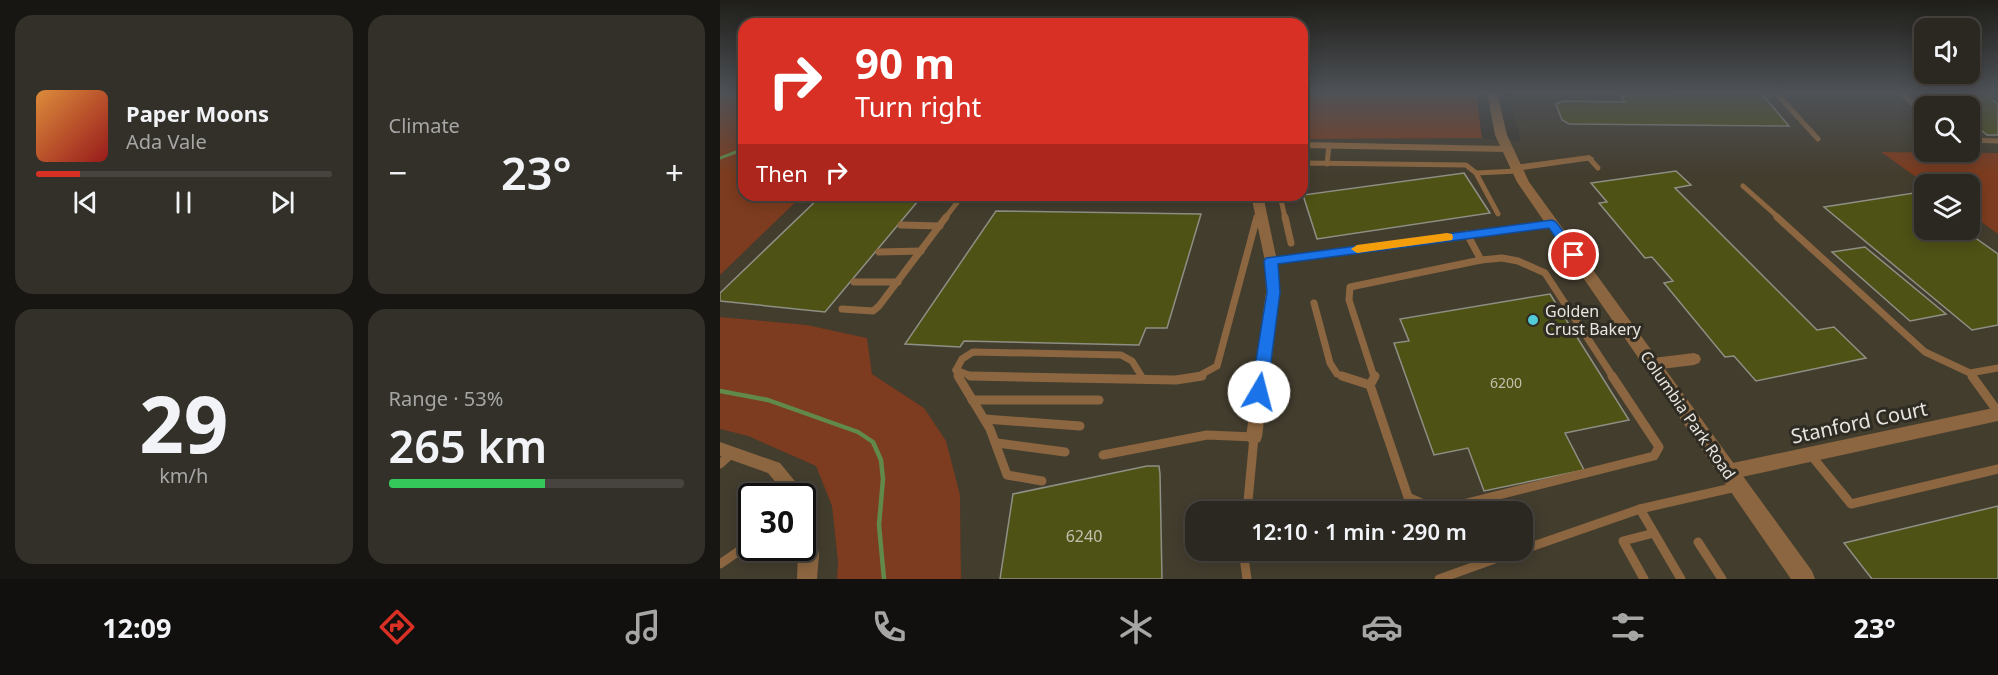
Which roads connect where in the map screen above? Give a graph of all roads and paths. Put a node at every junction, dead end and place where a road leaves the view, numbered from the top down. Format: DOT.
graph roads {
  1 [pos="1497,120"];
  2 [pos="1801,120"];
  3 [pos="1818,139"];
  4 [pos="1980,140"];
  5 [pos="1998,141"];
  6 [pos="1308,145"];
  7 [pos="1329,145"];
  8 [pos="1506,148"];
  9 [pos="1589,158"];
  10 [pos="1308,164"];
  11 [pos="1327,164"];
  12 [pos="1598,168"];
  13 [pos="1516,170"];
  14 [pos="1476,173"];
  15 [pos="1743,186"];
  16 [pos="959,201"];
  17 [pos="1259,201"];
  18 [pos="1281,201"];
  19 [pos="1498,214"];
  20 [pos="1552,224"];
  21 [pos="901,225"];
  22 [pos="940,226"];
  23 [pos="1467,234"];
  24 [pos="1291,243"];
  25 [pos="921,251"];
  26 [pos="879,252"];
  27 [pos="1481,260"];
  28 [pos="1271,261"];
  29 [pos="854,282"];
  30 [pos="897,282"];
  31 [pos="1314,303"];
  32 [pos="842,309"];
  33 [pos="1694,359"];
  34 [pos="1653,364"];
  35 [pos="1998,368"];
  36 [pos="956,370"];
  37 [pos="1970,373"];
  38 [pos="1142,377"];
  39 [pos="1370,385"];
  40 [pos="972,400"];
  41 [pos="1100,400"];
  42 [pos="1998,413"];
  43 [pos="985,419"];
  44 [pos="1080,426"];
  45 [pos="1254,437"];
  46 [pos="997,443"];
  47 [pos="1065,452"];
  48 [pos="1810,454"];
  49 [pos="1103,455"];
  50 [pos="724,456"];
  51 [pos="1998,469"];
  52 [pos="1728,472"];
  53 [pos="1042,481"];
  54 [pos="787,483"];
  55 [pos="1739,487"];
  56 [pos="1248,501"];
  57 [pos="1640,509"];
  58 [pos="1654,533"];
  59 [pos="1698,542"];
  60 [pos="1533,546"];
  61 [pos="738,552"];
  62 [pos="808,561"];
  63 [pos="1245,561"];
  64 [pos="1490,561"];
  65 [pos="720,564"];
  66 [pos="807,579"];
  67 [pos="1247,579"];
  68 [pos="1439,579"];
  69 [pos="1644,579"];
  70 [pos="1681,579"];
  71 [pos="1722,579"];
  72 [pos="1804,579"];
  1 -- 8 [label="street, Columbia Park Road"];
  2 -- 3 [label="lane"];
  4 -- 5 [label="lane"];
  6 -- 7 [label="street"];
  7 -- 8 [label="street"];
  7 -- 11 [label="lane"];
  8 -- 13 [label="street, Columbia Park Road"];
  9 -- 12 [label="lane"];
  9 -- 13 [label="street"];
  10 -- 11 [label="lane"];
  11 -- 14 [label="lane"];
  13 -- 14 [label="lane"];
  13 -- 20 [label="street, Columbia Park Road"];
  14 -- 19 [label="lane"];
  15 -- 37 [label="lane"];
  16 -- 22 [label="lane"];
  17 -- 28 [label="street"];
  17 -- 38 [label="lane"];
  18 -- 24 [label="lane"];
  20 -- 23 [label="lane"];
  20 -- 34 [label="street, Columbia Park Road"];
  21 -- 22 [label="lane"];
  22 -- 25 [label="lane"];
  23 -- 27 [label="lane"];
  23 -- 28 [label="lane"];
  25 -- 26 [label="lane"];
  25 -- 30 [label="lane"];
  27 -- 39 [label="lane"];
  27 -- 39 [label="lane"];
  28 -- 45 [label="street"];
  29 -- 30 [label="lane"];
  30 -- 32 [label="lane"];
  31 -- 39 [label="lane"];
  33 -- 34 [label="street"];
  34 -- 52 [label="street, Columbia Park Road"];
  35 -- 37 [label="lane"];
  36 -- 38 [label="lane"];
  36 -- 38 [label="lane"];
  36 -- 40 [label="lane"];
  37 -- 42 [label="lane"];
  40 -- 41 [label="lane"];
  40 -- 43 [label="lane"];
  42 -- 48 [label="street, Stanford Court"];
  43 -- 44 [label="lane"];
  43 -- 46 [label="lane"];
  45 -- 49 [label="lane"];
  45 -- 56 [label="lane"];
  46 -- 47 [label="lane"];
  46 -- 53 [label="lane"];
  48 -- 51 [label="lane"];
  48 -- 52 [label="street, Stanford Court"];
  50 -- 54 [label="street"];
  52 -- 55 [label="street, Columbia Park Road"];
  55 -- 57 [label="lane"];
  55 -- 72 [label="street, Columbia Park Road"];
  57 -- 58 [label="lane"];
  57 -- 60 [label="lane"];
  58 -- 69 [label="lane"];
  58 -- 70 [label="lane"];
  59 -- 71 [label="lane"];
  61 -- 65 [label="lane"];
  62 -- 66 [label="street"];
  63 -- 67 [label="lane"];
  64 -- 68 [label="lane"];
}
